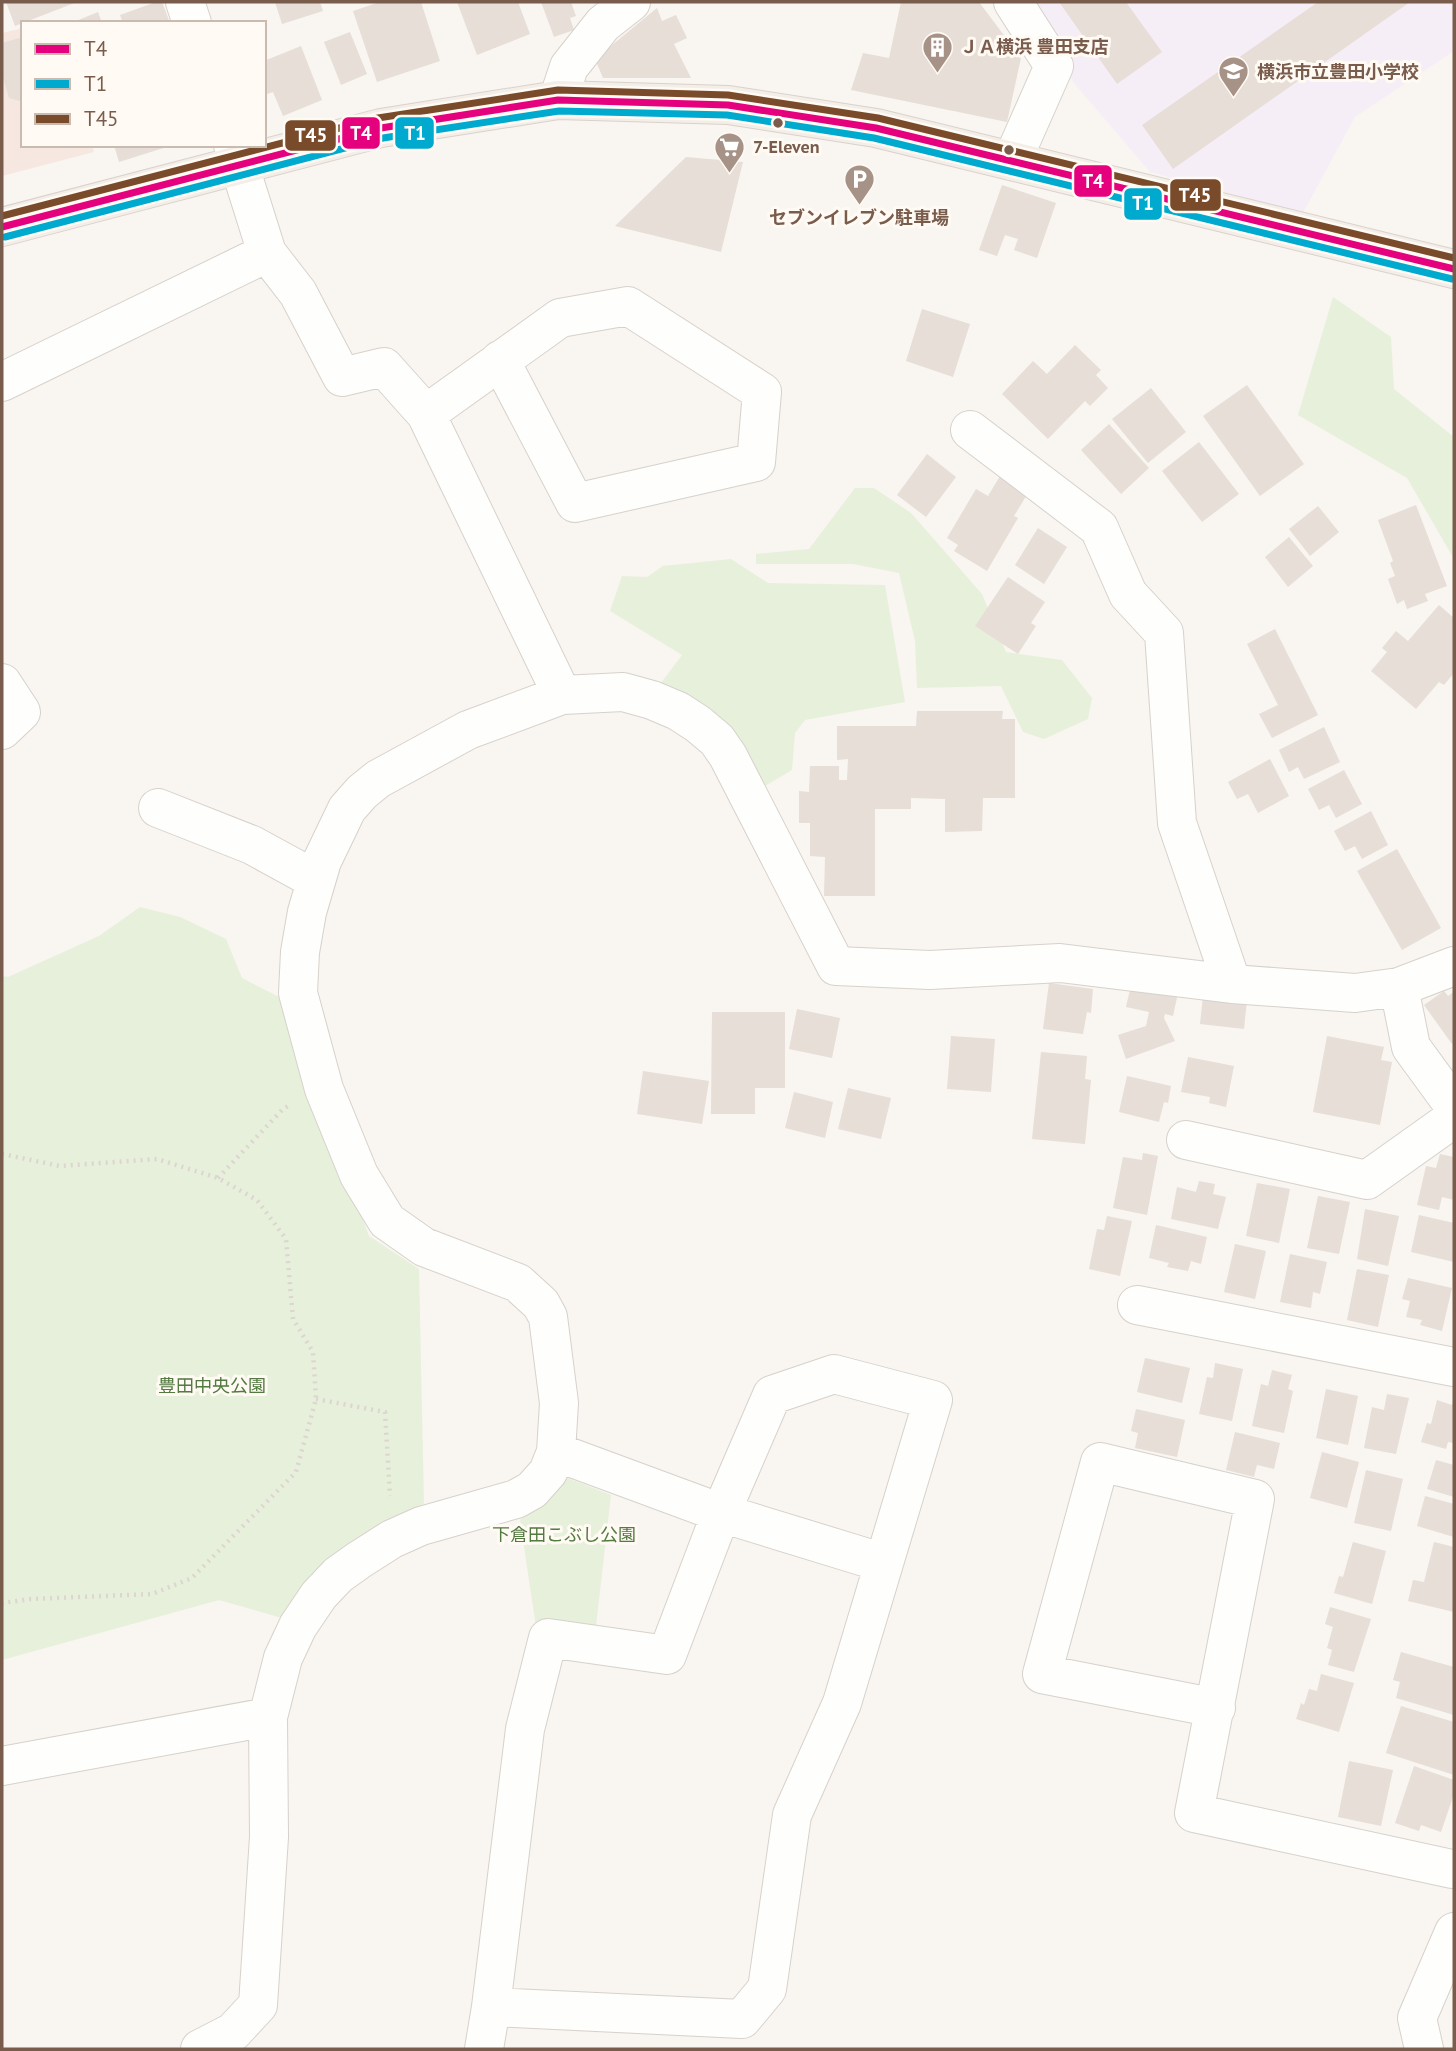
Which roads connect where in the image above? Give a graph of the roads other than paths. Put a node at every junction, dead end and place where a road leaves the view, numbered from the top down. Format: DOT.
graph roads {
  1 [pos="185,2"];
  2 [pos="631,2"];
  3 [pos="1013,2"];
  4 [pos="191,21"];
  5 [pos="558,100"];
  6 [pos="236,154"];
  7 [pos="1012,161"];
  8 [pos="2,227"];
  9 [pos="267,253"];
  10 [pos="1454,269"];
  11 [pos="500,360"];
  12 [pos="2,382"];
  13 [pos="426,414"];
  14 [pos="970,430"];
  15 [pos="2,683"];
  16 [pos="562,695"];
  17 [pos="2,730"];
  18 [pos="158,808"];
  19 [pos="316,880"];
  20 [pos="1454,966"];
  21 [pos="1231,984"];
  22 [pos="1399,986"];
  23 [pos="1454,1106"];
  24 [pos="1454,1118"];
  25 [pos="1186,1140"];
  26 [pos="1137,1305"];
  27 [pos="1454,1367"];
  28 [pos="556,1452"];
  29 [pos="721,1513"];
  30 [pos="884,1563"];
  31 [pos="1216,1707"];
  32 [pos="268,1717"];
  33 [pos="2,1766"];
  34 [pos="1453,1870"];
  35 [pos="1454,1933"];
  36 [pos="491,2007"];
  37 [pos="228,2044"];
  38 [pos="484,2049"];
  39 [pos="1423,2049"];
  1 -- 4 [label="street"];
  2 -- 5 [label="street"];
  3 -- 7 [label="street"];
  5 -- 6 [label="main road"];
  5 -- 7 [label="main road"];
  6 -- 8 [label="main road"];
  6 -- 9 [label="street"];
  7 -- 10 [label="main road"];
  9 -- 12 [label="street"];
  9 -- 13 [label="street"];
  11 -- 11 [label="street"];
  11 -- 13 [label="street"];
  13 -- 16 [label="street"];
  14 -- 21 [label="street"];
  15 -- 17 [label="street"];
  16 -- 19 [label="street"];
  16 -- 21 [label="street"];
  18 -- 19 [label="street"];
  19 -- 28 [label="street"];
  20 -- 22 [label="street"];
  21 -- 22 [label="street"];
  22 -- 23 [label="street"];
  24 -- 25 [label="street"];
  26 -- 27 [label="street"];
  28 -- 29 [label="street"];
  28 -- 32 [label="street"];
  29 -- 30 [label="street"];
  29 -- 30 [label="street"];
  29 -- 36 [label="street"];
  30 -- 36 [label="street"];
  31 -- 31 [label="street"];
  31 -- 34 [label="street"];
  32 -- 33 [label="street"];
  32 -- 37 [label="street"];
  35 -- 39 [label="street"];
  36 -- 38 [label="street"];
}
